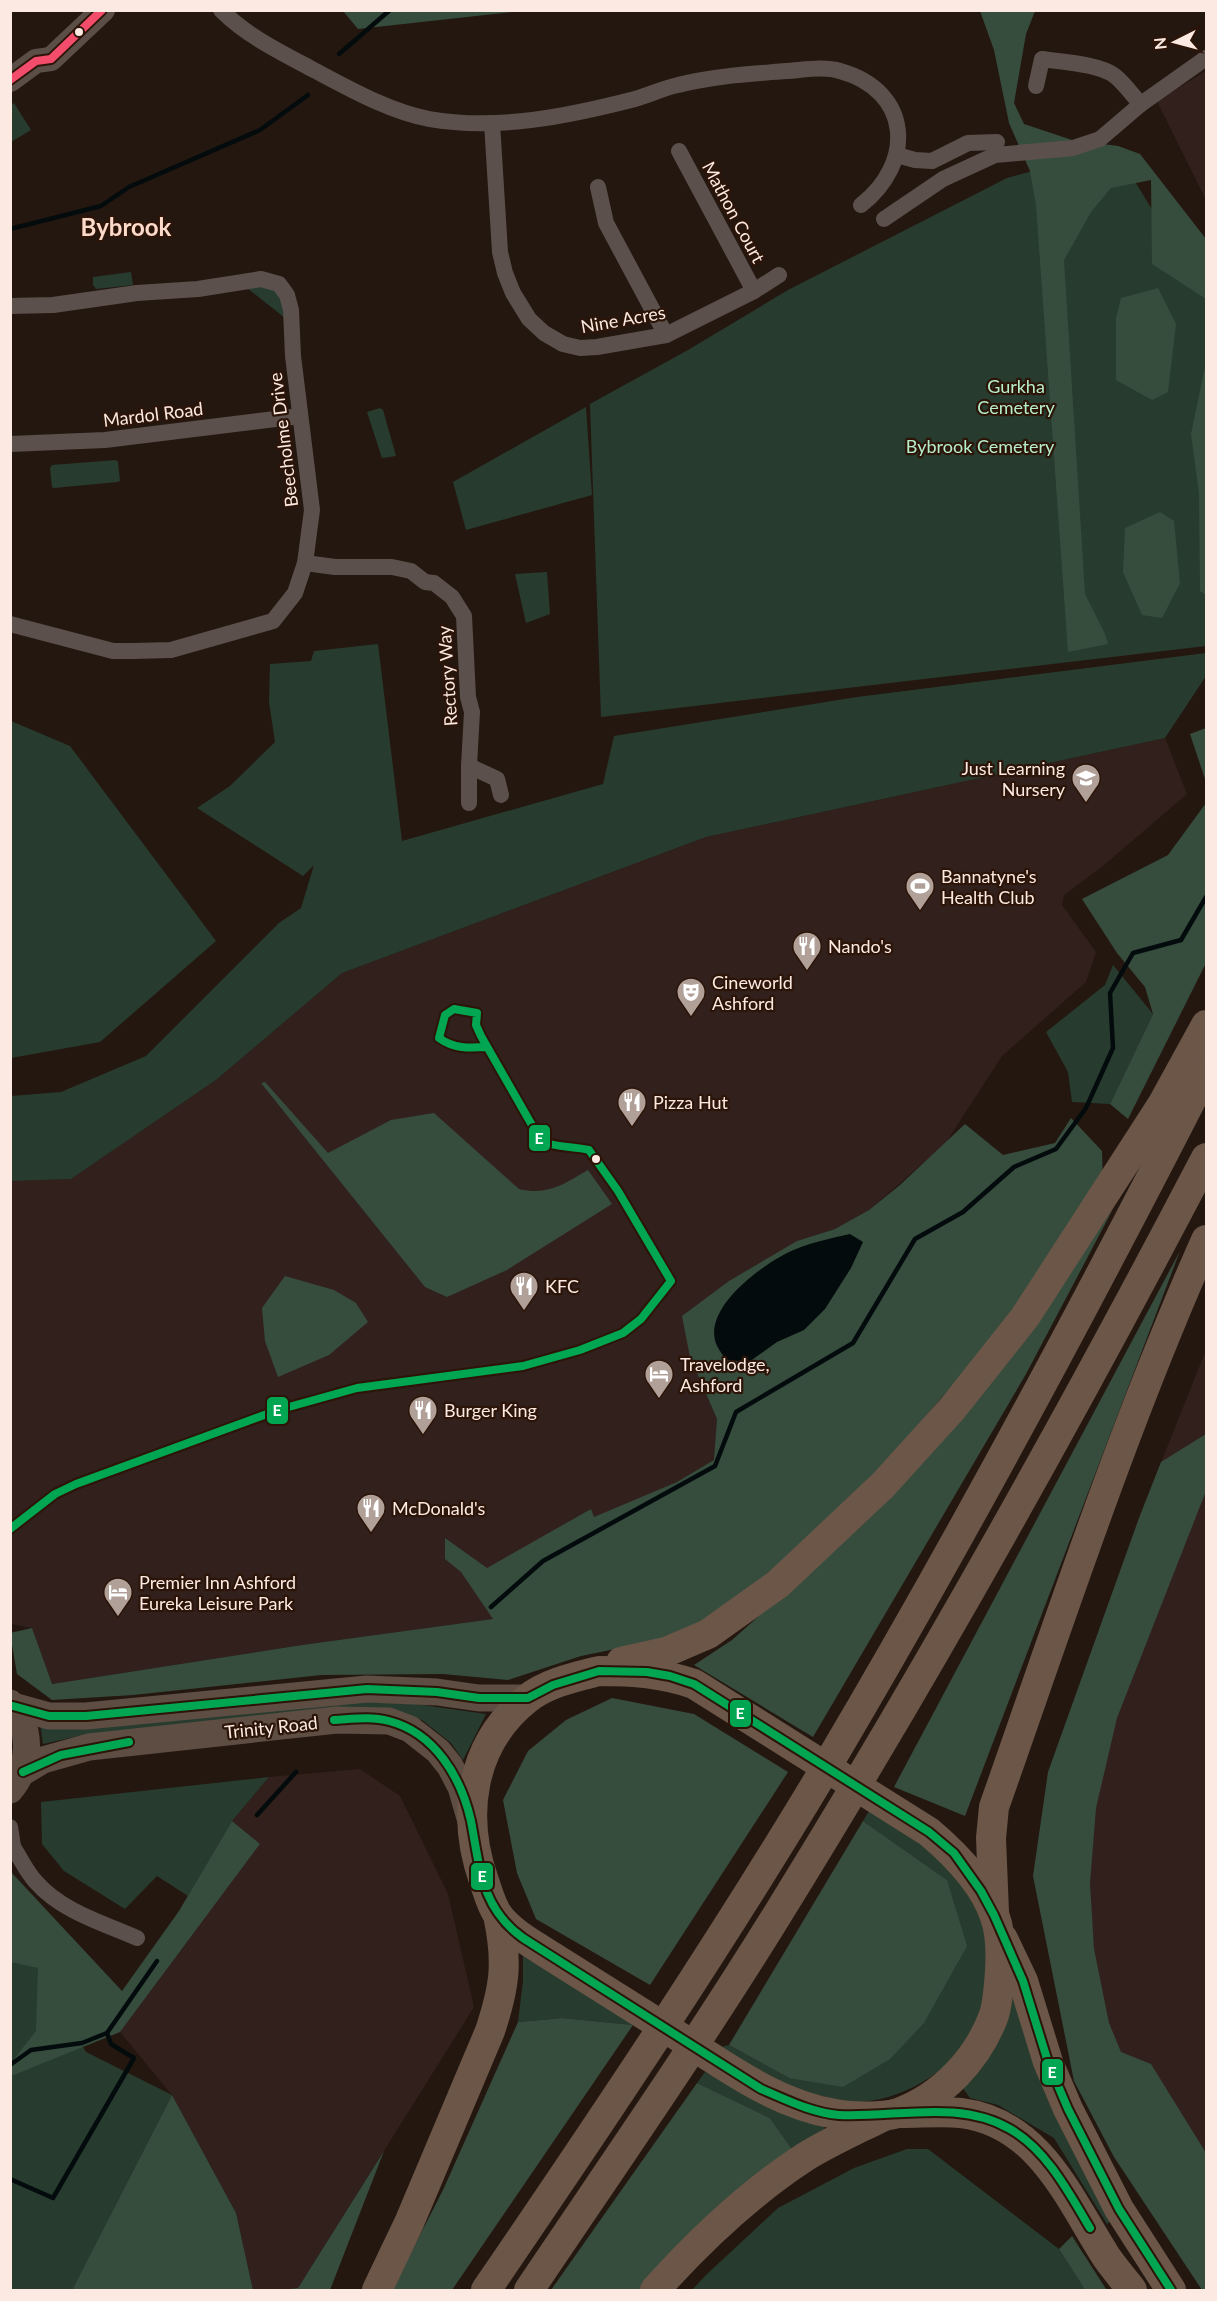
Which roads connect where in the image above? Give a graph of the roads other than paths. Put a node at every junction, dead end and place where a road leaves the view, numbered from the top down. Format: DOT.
graph roads {
  1 [pos="103,10"];
  2 [pos="221,10"];
  3 [pos="1206,58"];
  4 [pos="10,80"];
  5 [pos="1036,86"];
  6 [pos="1141,104"];
  7 [pos="492,123"];
  8 [pos="997,142"];
  9 [pos="679,151"];
  10 [pos="897,155"];
  11 [pos="598,187"];
  12 [pos="861,206"];
  13 [pos="884,219"];
  14 [pos="779,275"];
  15 [pos="754,291"];
  16 [pos="10,306"];
  17 [pos="666,335"];
  18 [pos="300,416"];
  19 [pos="10,444"];
  20 [pos="305,563"];
  21 [pos="10,624"];
  22 [pos="468,766"];
  23 [pos="501,795"];
  24 [pos="469,803"];
  25 [pos="1206,1025"];
  26 [pos="1206,1071"];
  27 [pos="1206,1158"];
  28 [pos="1206,1240"];
  29 [pos="599,1671"];
  30 [pos="528,1698"];
  31 [pos="12,1705"];
  32 [pos="14,1788"];
  33 [pos="470,1820"];
  34 [pos="10,1827"];
  35 [pos="12,1844"];
  36 [pos="498,1915"];
  37 [pos="996,1921"];
  38 [pos="137,1938"];
  39 [pos="891,2114"];
  40 [pos="377,2290"];
  41 [pos="486,2290"];
  42 [pos="529,2290"];
  43 [pos="655,2290"];
  44 [pos="1132,2290"];
  45 [pos="1171,2290"];
  1 -- 4 [label="street"];
  2 -- 7 [label="street"];
  3 -- 6 [label="street"];
  5 -- 6 [label="street"];
  6 -- 13 [label="street"];
  7 -- 10 [label="street"];
  7 -- 17 [label="street, Nine Acres"];
  8 -- 10 [label="street"];
  9 -- 15 [label="street, Mathon Court"];
  10 -- 12 [label="street"];
  11 -- 17 [label="street"];
  14 -- 15 [label="street, Nine Acres"];
  15 -- 17 [label="street, Nine Acres"];
  16 -- 18 [label="street, Beecholme Drive"];
  18 -- 19 [label="street, Mardol Road"];
  18 -- 20 [label="street, Beecholme Drive"];
  20 -- 21 [label="street, Beecholme Drive"];
  20 -- 22 [label="street, Rectory Way"];
  22 -- 23 [label="street"];
  22 -- 24 [label="street, Rectory Way"];
  25 -- 29 [label="highway"];
  26 -- 41 [label="highway"];
  27 -- 42 [label="highway"];
  28 -- 37 [label="highway"];
  29 -- 30 [label="highway"];
  29 -- 37 [label="highway"];
  30 -- 31 [label="main road, Trinity Road"];
  30 -- 33 [label="highway"];
  31 -- 32 [label="main road, Trinity Road"];
  32 -- 33 [label="main road, Trinity Road"];
  33 -- 36 [label="highway"];
  34 -- 35 [label="street"];
  35 -- 38 [label="street"];
  36 -- 39 [label="highway"];
  36 -- 40 [label="highway"];
  37 -- 39 [label="highway"];
  37 -- 45 [label="highway"];
  39 -- 43 [label="highway"];
  39 -- 44 [label="highway"];
}
